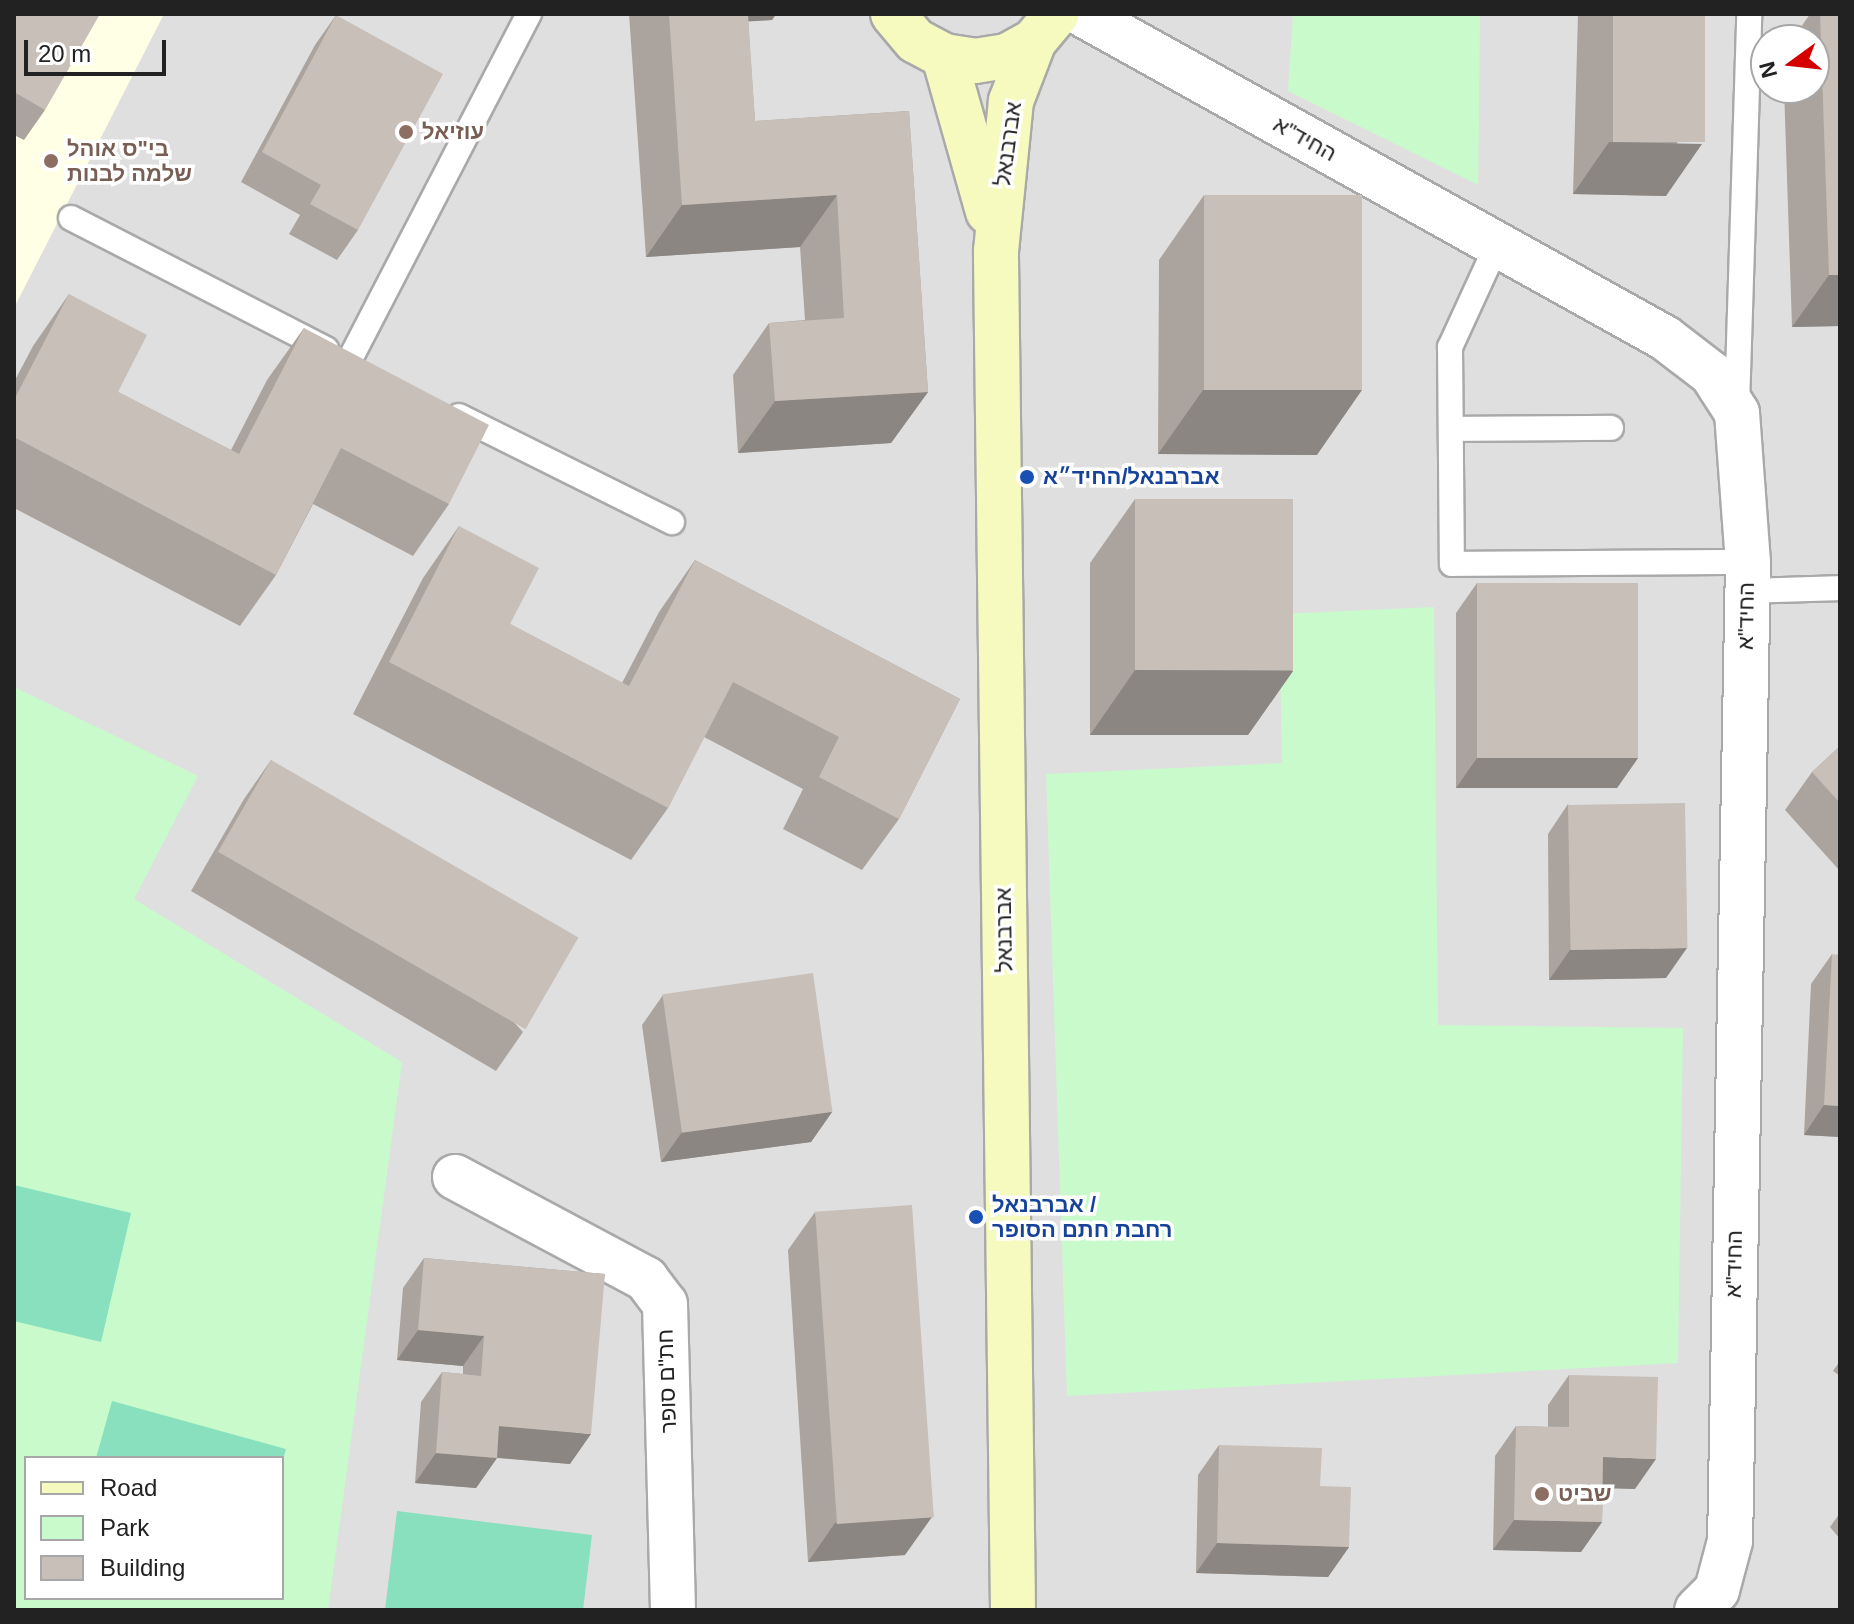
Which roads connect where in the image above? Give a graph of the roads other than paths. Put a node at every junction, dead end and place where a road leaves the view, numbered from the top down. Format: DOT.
graph roads {
  1 [pos="529,14"];
  2 [pos="893,14"];
  3 [pos="1082,14"];
  4 [pos="1750,14"];
  5 [pos="1046,28"];
  6 [pos="944,56"];
  7 [pos="71,218"];
  8 [pos="1497,245"];
  9 [pos="996,251"];
  10 [pos="349,361"];
  11 [pos="378,375"];
  12 [pos="434,403"];
  13 [pos="1737,413"];
  14 [pos="1611,428"];
  15 [pos="1451,429"];
  16 [pos="672,522"];
  17 [pos="1747,576"];
  18 [pos="1840,588"];
  19 [pos="455,1177"];
  20 [pos="1712,1603"];
  21 [pos="673,1610"];
  22 [pos="1013,1610"];
  1 -- 10 [label="lane"];
  2 -- 6 [label="street"];
  3 -- 8 [label="street, החיד\"א"];
  4 -- 13 [label="lane"];
  5 -- 6 [label="street"];
  5 -- 9 [label="street, אברבנאל"];
  6 -- 9 [label="street, אברבנאל"];
  7 -- 10 [label="lane"];
  8 -- 13 [label="street, החיד\"א"];
  8 -- 15 [label="lane"];
  9 -- 22 [label="street, אברבנאל"];
  10 -- 11 [label="lane"];
  12 -- 16 [label="lane"];
  13 -- 17 [label="street, החיד\"א"];
  14 -- 15 [label="lane"];
  15 -- 17 [label="lane"];
  17 -- 18 [label="lane"];
  17 -- 20 [label="street, החיד\"א"];
  19 -- 21 [label="street, חת\"ם סופר"];
}
